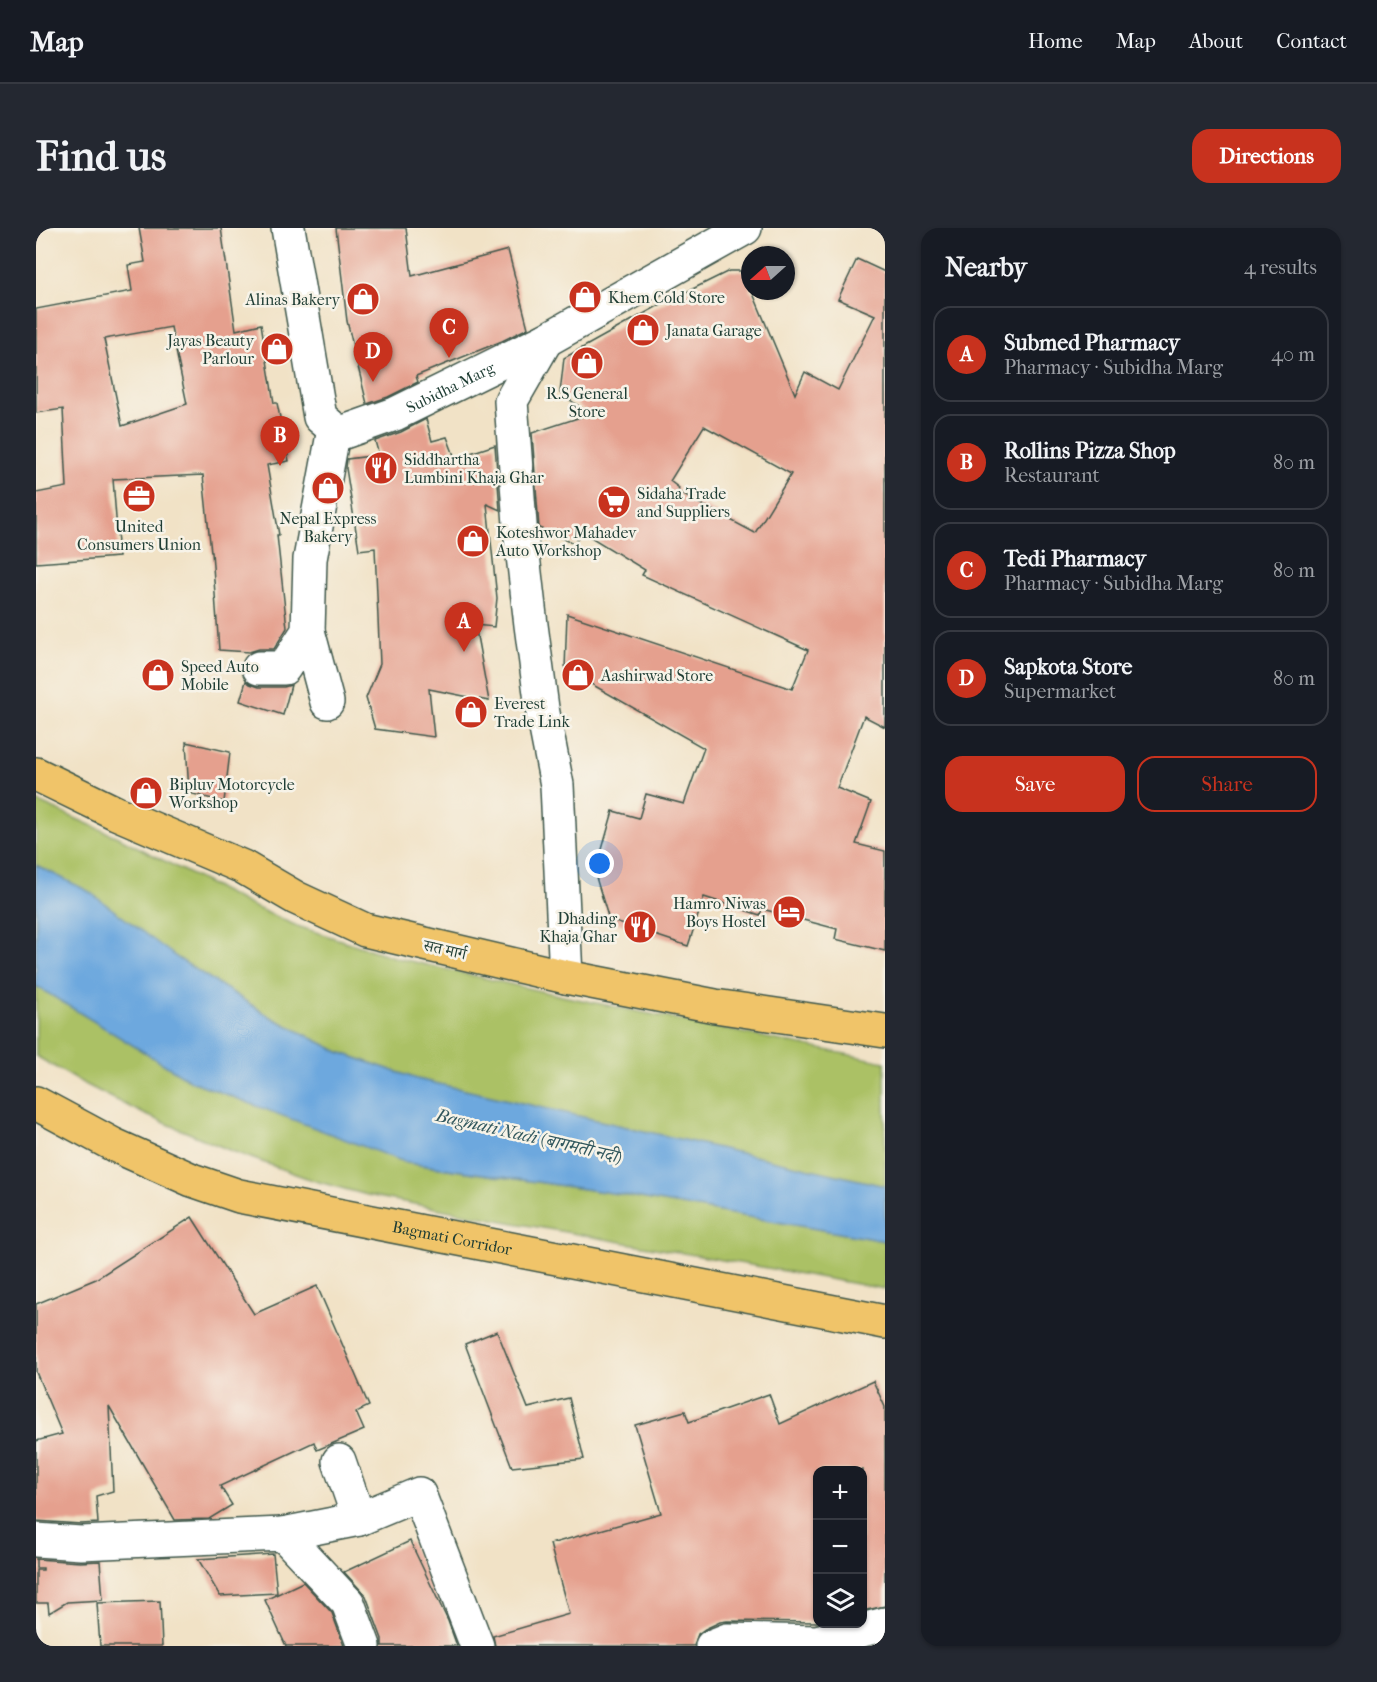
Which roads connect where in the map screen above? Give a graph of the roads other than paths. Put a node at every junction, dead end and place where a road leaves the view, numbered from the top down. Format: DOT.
graph roads {
  1 [pos="288,228"];
  2 [pos="745,228"];
  3 [pos="546,340"];
  4 [pos="334,429"];
  5 [pos="308,631"];
  6 [pos="259,668"];
  7 [pos="327,702"];
  8 [pos="36,774"];
  9 [pos="566,977"];
  10 [pos="885,1031"];
  11 [pos="36,1103"];
  12 [pos="885,1322"];
  13 [pos="339,1461"];
  14 [pos="358,1520"];
  15 [pos="283,1534"];
  16 [pos="36,1540"];
  17 [pos="885,1624"];
  18 [pos="723,1644"];
  19 [pos="364,1646"];
  20 [pos="477,1646"];
  1 -- 4 [label="street"];
  2 -- 3 [label="street, Subidha Marg"];
  3 -- 4 [label="street, Subidha Marg"];
  3 -- 9 [label="street"];
  4 -- 5 [label="street"];
  5 -- 6 [label="street"];
  5 -- 7 [label="street"];
  8 -- 9 [label="main road, सत मार्ग"];
  9 -- 10 [label="main road, सत मार्ग"];
  11 -- 12 [label="main road, Bagmati Corridor"];
  13 -- 14 [label="street"];
  14 -- 15 [label="street"];
  14 -- 20 [label="street"];
  15 -- 16 [label="street"];
  15 -- 19 [label="street"];
  17 -- 18 [label="street"];
}
